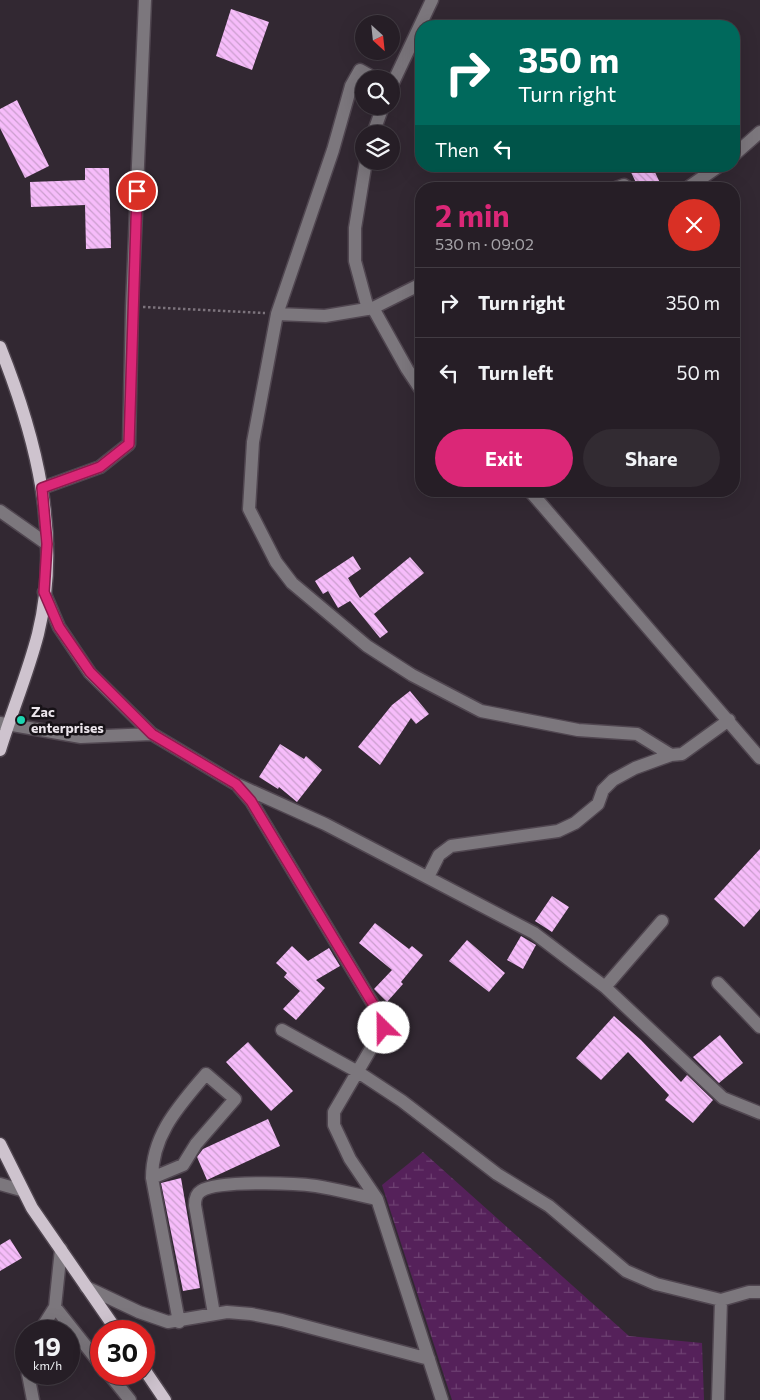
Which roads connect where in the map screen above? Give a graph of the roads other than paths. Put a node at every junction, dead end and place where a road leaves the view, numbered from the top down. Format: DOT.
graph roads {
  1 [pos="145,0"];
  2 [pos="432,0"];
  3 [pos="423,20"];
  4 [pos="415,36"];
  5 [pos="399,70"];
  6 [pos="355,79"];
  7 [pos="760,132"];
  8 [pos="740,150"];
  9 [pos="365,170"];
  10 [pos="710,172"];
  11 [pos="696,182"];
  12 [pos="415,287"];
  13 [pos="370,308"];
  14 [pos="277,314"];
  15 [pos="0,347"];
  16 [pos="415,381"];
  17 [pos="42,488"];
  18 [pos="535,497"];
  19 [pos="0,511"];
  20 [pos="47,544"];
  21 [pos="44,592"];
  22 [pos="729,720"];
  23 [pos="4,724"];
  24 [pos="152,734"];
  25 [pos="0,750"];
  26 [pos="671,755"];
  27 [pos="760,758"];
  28 [pos="236,784"];
  29 [pos="428,877"];
  30 [pos="662,921"];
  31 [pos="718,983"];
  32 [pos="605,987"];
  33 [pos="760,1027"];
  34 [pos="282,1030"];
  35 [pos="358,1072"];
  36 [pos="760,1113"];
  37 [pos="0,1144"];
  38 [pos="152,1178"];
  39 [pos="0,1184"];
  40 [pos="21,1190"];
  41 [pos="377,1199"];
  42 [pos="61,1249"];
  43 [pos="86,1287"];
  44 [pos="760,1292"];
  45 [pos="720,1300"];
  46 [pos="55,1307"];
  47 [pos="214,1314"];
  48 [pos="47,1320"];
  49 [pos="109,1320"];
  50 [pos="179,1322"];
  51 [pos="90,1351"];
  52 [pos="429,1359"];
  53 [pos="30,1385"];
  54 [pos="118,1385"];
  55 [pos="155,1385"];
  56 [pos="33,1400"];
  57 [pos="130,1400"];
  58 [pos="165,1400"];
  59 [pos="442,1400"];
  60 [pos="718,1400"];
  1 -- 17 [label="street"];
  2 -- 3 [label="street"];
  4 -- 5 [label="street"];
  6 -- 14 [label="street"];
  7 -- 8 [label="street"];
  9 -- 13 [label="street"];
  10 -- 11 [label="street"];
  12 -- 13 [label="street"];
  13 -- 14 [label="street"];
  13 -- 16 [label="street"];
  14 -- 26 [label="street"];
  15 -- 17 [label="main road"];
  17 -- 20 [label="main road"];
  18 -- 22 [label="street"];
  19 -- 20 [label="street"];
  20 -- 21 [label="main road"];
  21 -- 23 [label="main road"];
  21 -- 24 [label="street"];
  22 -- 26 [label="street"];
  22 -- 27 [label="street"];
  23 -- 24 [label="street"];
  23 -- 25 [label="main road"];
  24 -- 28 [label="street"];
  26 -- 29 [label="street"];
  28 -- 29 [label="street"];
  28 -- 35 [label="street"];
  29 -- 32 [label="street"];
  30 -- 32 [label="street"];
  31 -- 33 [label="street"];
  32 -- 36 [label="street"];
  34 -- 35 [label="street"];
  35 -- 41 [label="street"];
  35 -- 45 [label="street"];
  37 -- 40 [label="main road"];
  38 -- 38 [label="street"];
  38 -- 50 [label="street"];
  39 -- 40 [label="street"];
  40 -- 42 [label="main road"];
  41 -- 47 [label="street"];
  41 -- 52 [label="street"];
  42 -- 43 [label="main road"];
  42 -- 46 [label="street"];
  43 -- 49 [label="main road"];
  43 -- 50 [label="street"];
  44 -- 45 [label="street"];
  45 -- 60 [label="street"];
  46 -- 48 [label="street"];
  46 -- 51 [label="street"];
  47 -- 50 [label="street"];
  47 -- 52 [label="street"];
  52 -- 59 [label="street"];
  53 -- 56 [label="street"];
  54 -- 57 [label="street"];
  55 -- 58 [label="main road"];
}
